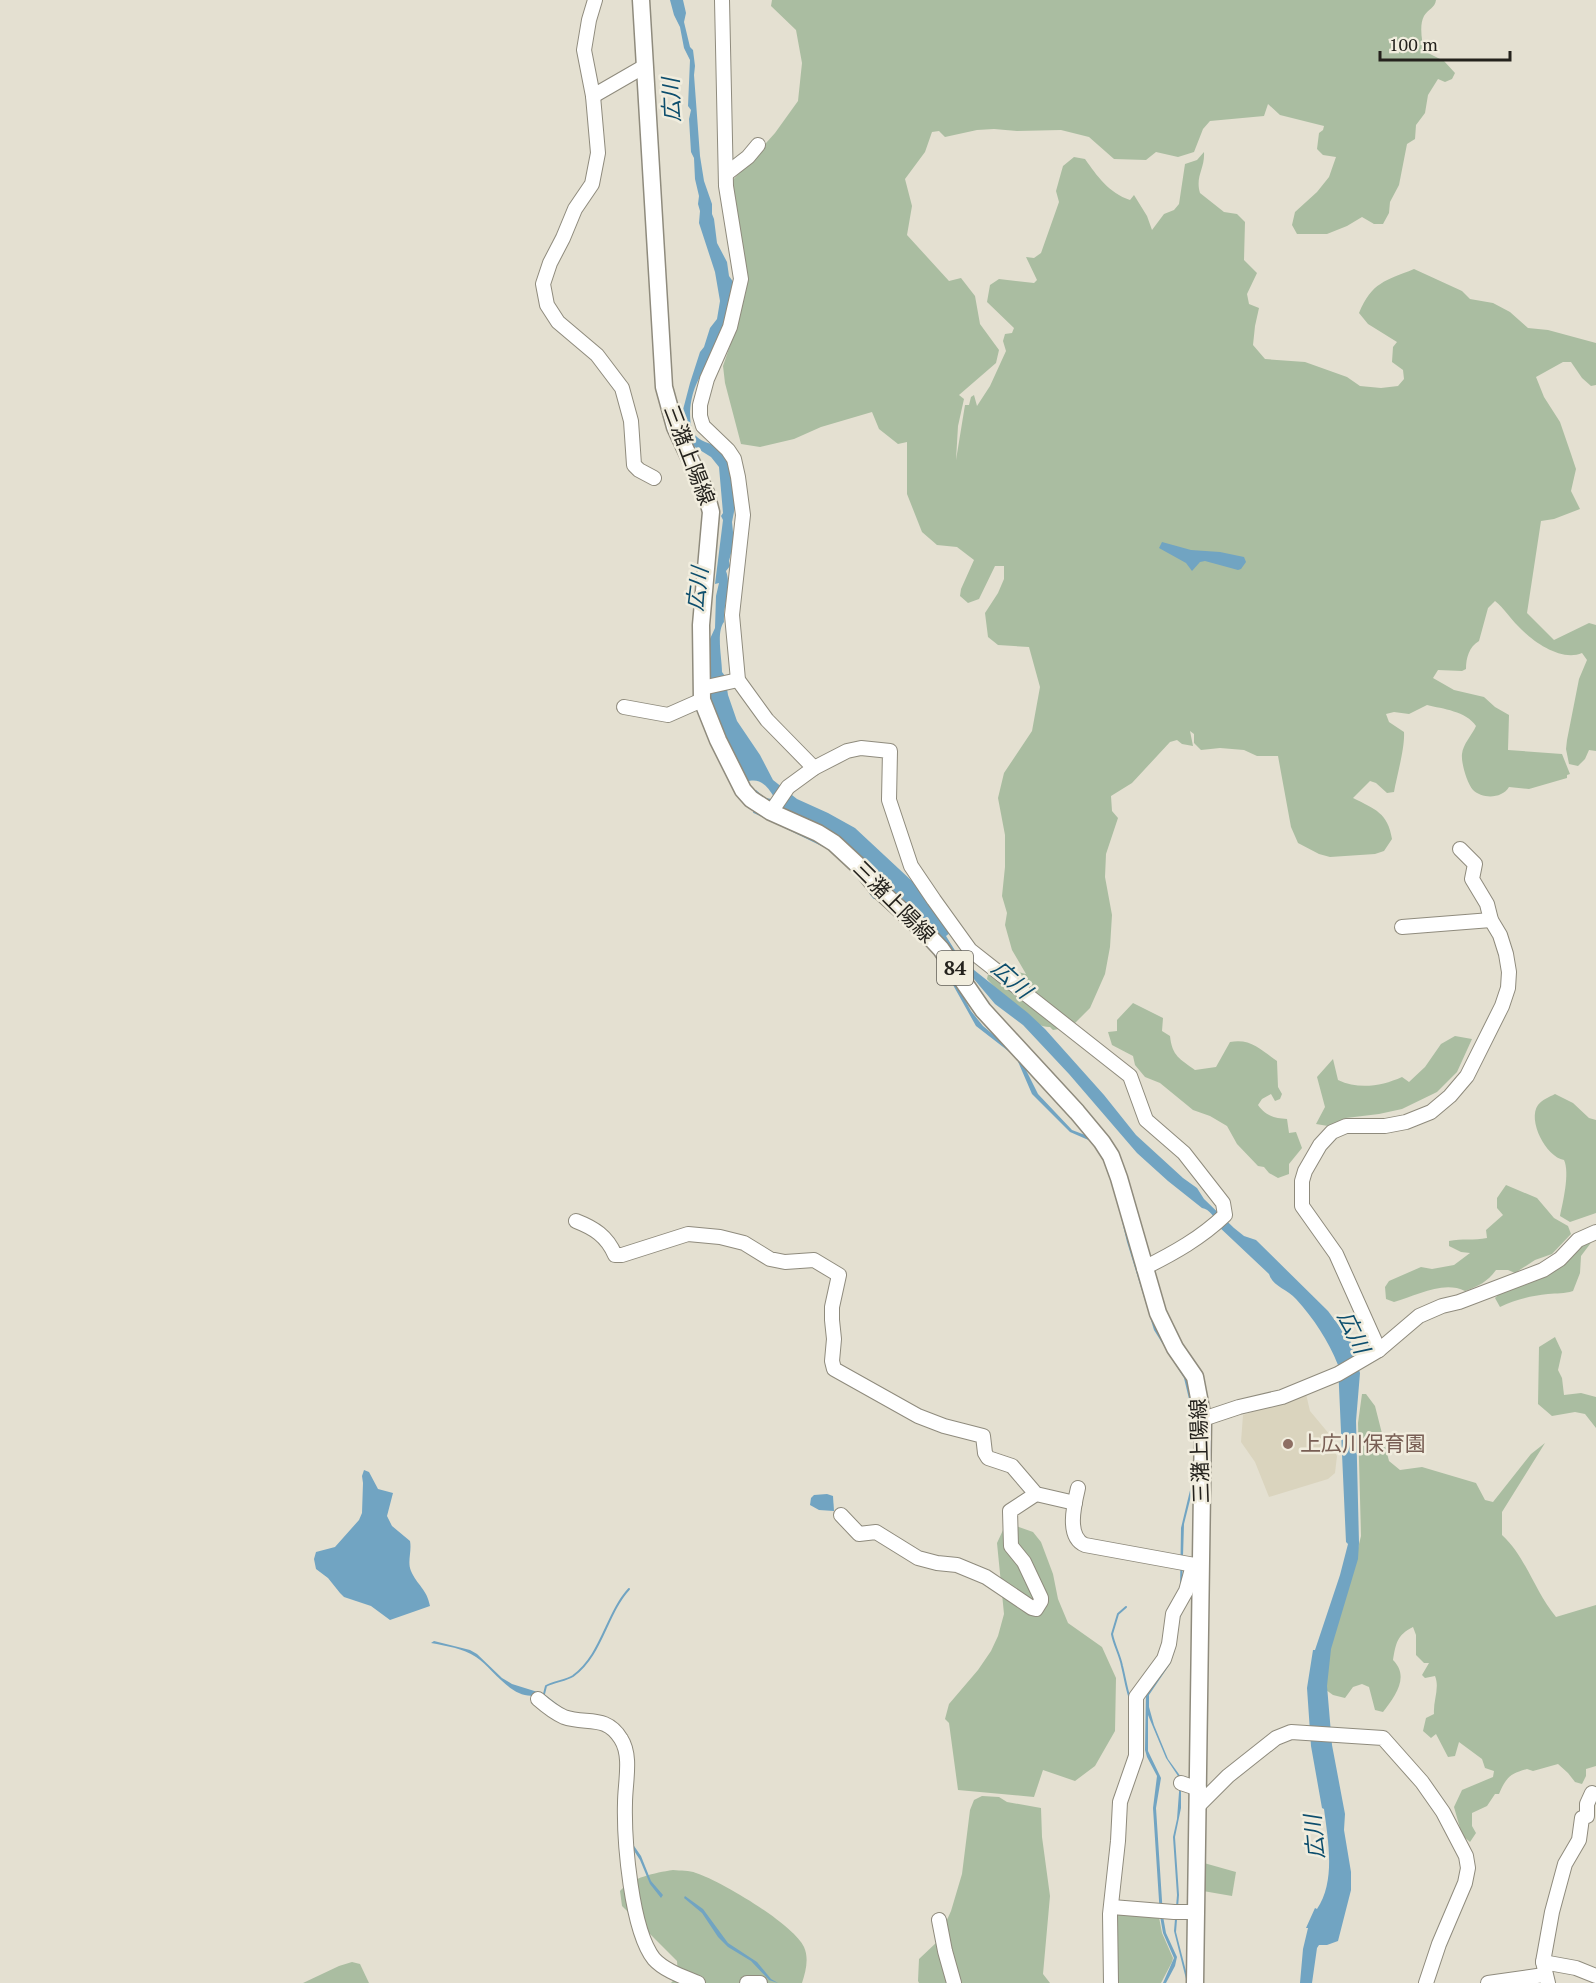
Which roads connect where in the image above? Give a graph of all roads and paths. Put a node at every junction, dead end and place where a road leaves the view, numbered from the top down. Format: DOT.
graph roads {
  1 [pos="595,0"];
  2 [pos="641,0"];
  3 [pos="722,0"];
  4 [pos="645,66"];
  5 [pos="593,96"];
  6 [pos="758,145"];
  7 [pos="726,174"];
  8 [pos="654,478"];
  9 [pos="733,681"];
  10 [pos="704,692"];
  11 [pos="624,706"];
  12 [pos="814,768"];
  13 [pos="772,809"];
  14 [pos="1460,849"];
  15 [pos="1491,920"];
  16 [pos="1402,927"];
  17 [pos="576,1221"];
  18 [pos="1596,1232"];
  19 [pos="1144,1268"];
  20 [pos="1379,1350"];
  21 [pos="1203,1419"];
  22 [pos="1077,1488"];
  23 [pos="1036,1494"];
  24 [pos="1075,1503"];
  25 [pos="841,1515"];
  26 [pos="1191,1564"];
  27 [pos="537,1699"];
  28 [pos="1181,1783"];
  29 [pos="1592,1793"];
  30 [pos="1199,1797"];
  31 [pos="1112,1907"];
  32 [pos="1197,1912"];
  33 [pos="939,1920"];
  34 [pos="1545,1973"];
  35 [pos="1596,1976"];
  36 [pos="698,1983"];
  37 [pos="747,1983"];
  38 [pos="760,1983"];
  39 [pos="954,1983"];
  40 [pos="1111,1983"];
  41 [pos="1195,1983"];
  42 [pos="1426,1983"];
  43 [pos="1488,1983"];
  1 -- 5 [label="street"];
  2 -- 4 [label="main road, 三潴上陽線 / 84"];
  3 -- 7 [label="street"];
  4 -- 5 [label="street"];
  4 -- 10 [label="main road, 三潴上陽線 / 84"];
  5 -- 8 [label="street"];
  6 -- 7 [label="street"];
  7 -- 9 [label="street"];
  9 -- 10 [label="street"];
  9 -- 12 [label="street"];
  10 -- 11 [label="street"];
  10 -- 13 [label="main road, 三潴上陽線 / 84"];
  12 -- 13 [label="street"];
  12 -- 19 [label="street"];
  13 -- 19 [label="main road, 三潴上陽線 / 84"];
  14 -- 15 [label="street"];
  15 -- 16 [label="street"];
  15 -- 20 [label="street"];
  17 -- 23 [label="street"];
  18 -- 20 [label="street"];
  19 -- 21 [label="main road, 三潴上陽線 / 84"];
  20 -- 21 [label="street"];
  21 -- 26 [label="main road, 三潴上陽線 / 84"];
  22 -- 24 [label="street"];
  23 -- 24 [label="street"];
  23 -- 25 [label="street"];
  24 -- 26 [label="street"];
  26 -- 30 [label="main road, 三潴上陽線 / 84"];
  26 -- 31 [label="street"];
  27 -- 36 [label="street"];
  28 -- 30 [label="street"];
  29 -- 34 [label="street"];
  30 -- 32 [label="main road, 三潴上陽線 / 84"];
  30 -- 42 [label="street"];
  31 -- 32 [label="street"];
  31 -- 40 [label="street"];
  32 -- 41 [label="main road, 三潴上陽線 / 84"];
  33 -- 39 [label="street"];
  34 -- 35 [label="street"];
  34 -- 43 [label="street"];
  37 -- 38 [label="street"];
}
